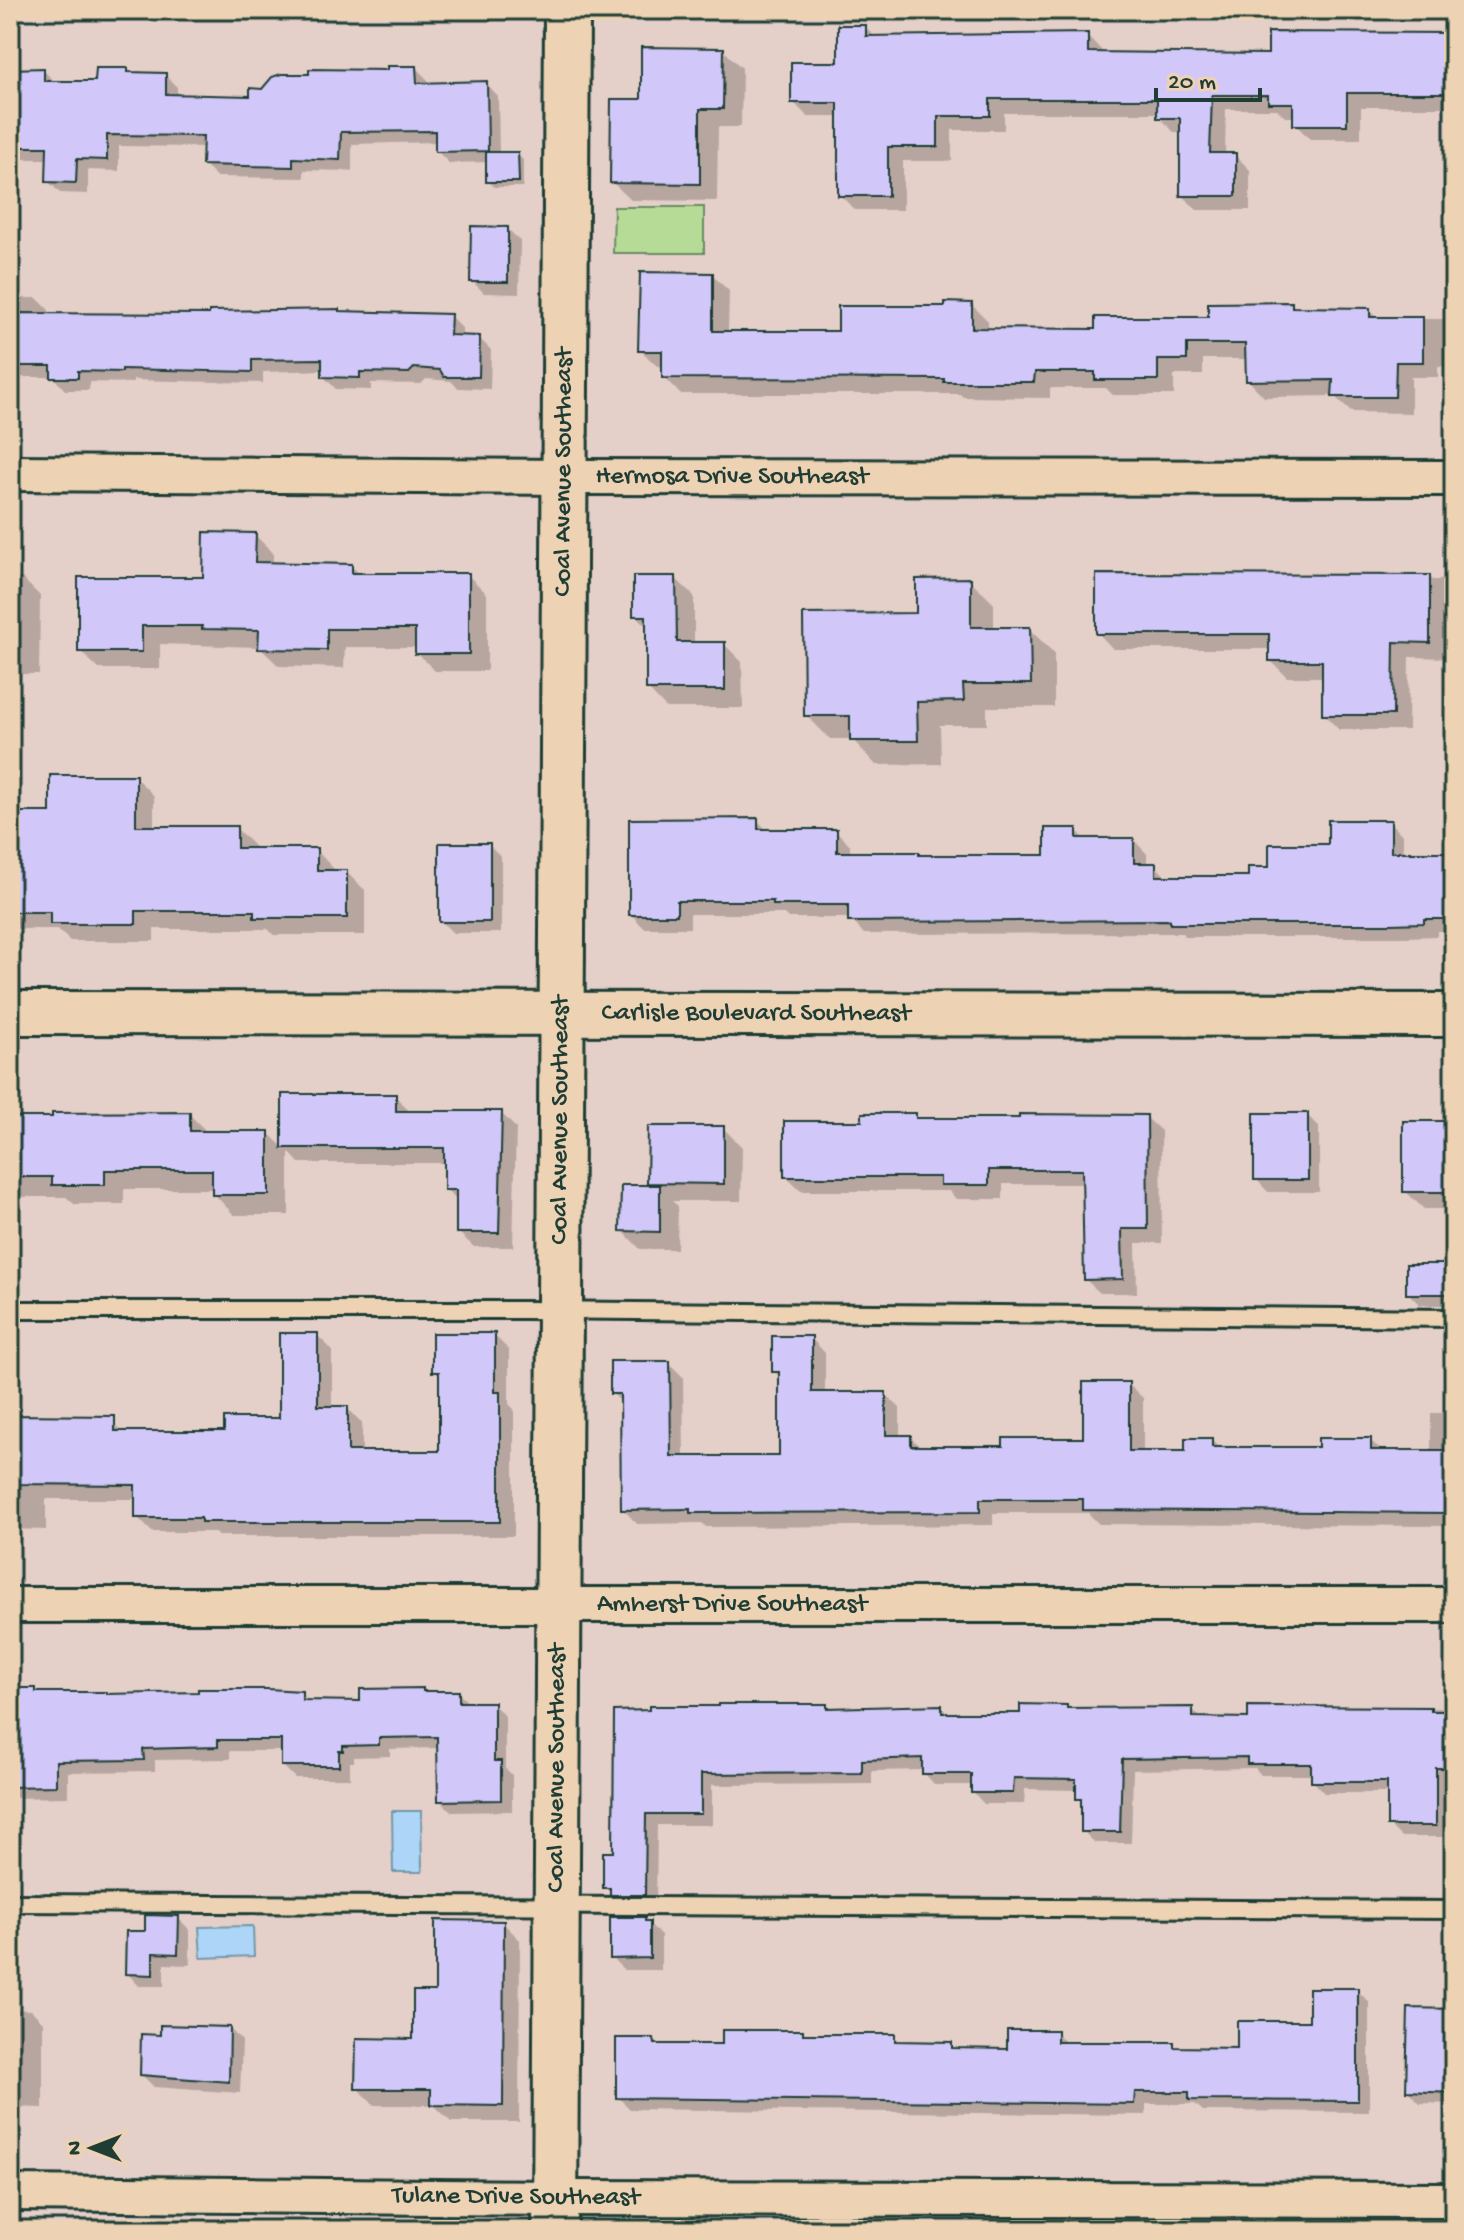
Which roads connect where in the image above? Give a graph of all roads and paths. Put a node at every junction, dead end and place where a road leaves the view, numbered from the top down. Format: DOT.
graph roads {
  1 [pos="567,10"];
  2 [pos="10,473"];
  3 [pos="566,477"];
  4 [pos="1454,478"];
  5 [pos="10,1013"];
  6 [pos="561,1014"];
  7 [pos="1454,1015"];
  8 [pos="10,1310"];
  9 [pos="559,1310"];
  10 [pos="1454,1318"];
  11 [pos="10,1605"];
  12 [pos="1454,1605"];
  13 [pos="558,1606"];
  14 [pos="10,1903"];
  15 [pos="557,1906"];
  16 [pos="1454,1910"];
  17 [pos="10,2193"];
  18 [pos="1454,2200"];
  19 [pos="555,2214"];
  1 -- 3 [label="main road, Coal Avenue Southeast"];
  2 -- 3 [label="street, Hermosa Drive Southeast"];
  3 -- 4 [label="street, Hermosa Drive Southeast"];
  3 -- 6 [label="main road, Coal Avenue Southeast"];
  5 -- 6 [label="street, Carlisle Boulevard Southeast"];
  6 -- 7 [label="street, Carlisle Boulevard Southeast"];
  6 -- 9 [label="main road, Coal Avenue Southeast"];
  8 -- 9 [label="lane"];
  9 -- 10 [label="lane"];
  9 -- 13 [label="main road, Coal Avenue Southeast"];
  11 -- 13 [label="street, Amherst Drive Southeast"];
  12 -- 13 [label="street, Amherst Drive Southeast"];
  13 -- 15 [label="main road, Coal Avenue Southeast"];
  14 -- 15 [label="lane"];
  15 -- 16 [label="lane"];
  15 -- 19 [label="main road, Coal Avenue Southeast"];
  17 -- 19 [label="street, Tulane Drive Southeast"];
  18 -- 19 [label="street, Tulane Drive Southeast"];
}
